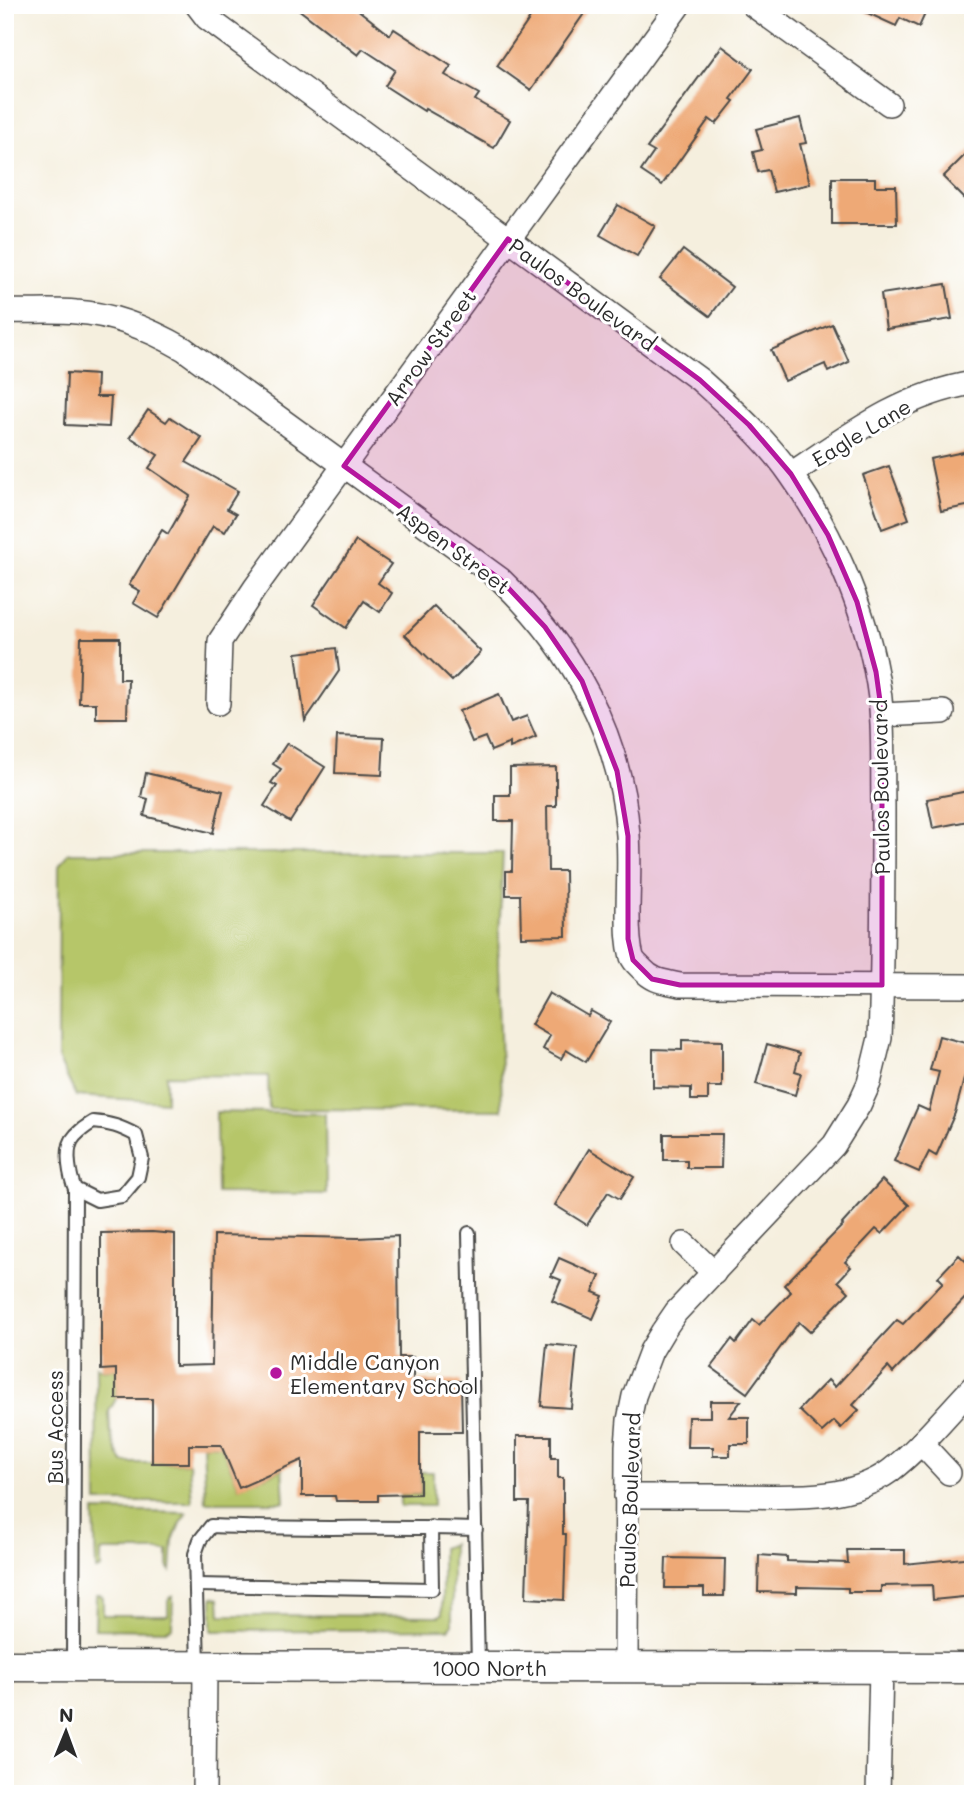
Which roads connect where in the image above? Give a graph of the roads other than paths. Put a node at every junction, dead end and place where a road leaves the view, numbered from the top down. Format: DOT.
graph roads {
  1 [pos="197,5"];
  2 [pos="679,5"];
  3 [pos="753,5"];
  4 [pos="889,104"];
  5 [pos="508,239"];
  6 [pos="5,312"];
  7 [pos="973,383"];
  8 [pos="344,466"];
  9 [pos="791,474"];
  10 [pos="218,703"];
  11 [pos="943,712"];
  12 [pos="882,715"];
  13 [pos="882,985"];
  14 [pos="973,986"];
  15 [pos="75,1189"];
  16 [pos="469,1233"];
  17 [pos="684,1244"];
  18 [pos="714,1273"];
  19 [pos="973,1387"];
  20 [pos="921,1443"];
  21 [pos="949,1473"];
  22 [pos="626,1496"];
  23 [pos="431,1527"];
  24 [pos="475,1529"];
  25 [pos="197,1585"];
  26 [pos="5,1666"];
  27 [pos="73,1666"];
  28 [pos="202,1666"];
  29 [pos="478,1667"];
  30 [pos="626,1667"];
  31 [pos="881,1668"];
  32 [pos="973,1668"];
  33 [pos="204,1794"];
  34 [pos="878,1794"];
  1 -- 5 [label="street, Paulos Boulevard"];
  2 -- 5 [label="street, Arrow Street"];
  3 -- 4 [label="street"];
  5 -- 8 [label="street, Arrow Street"];
  5 -- 9 [label="street, Paulos Boulevard"];
  6 -- 8 [label="street, Aspen Street"];
  7 -- 9 [label="street, Eagle Lane"];
  8 -- 10 [label="street, Arrow Street"];
  8 -- 13 [label="street, Aspen Street"];
  9 -- 12 [label="street, Paulos Boulevard"];
  11 -- 12 [label="street"];
  12 -- 13 [label="street, Paulos Boulevard"];
  13 -- 14 [label="street, Aspen Street"];
  13 -- 18 [label="street, Paulos Boulevard"];
  15 -- 15 [label="lane"];
  15 -- 27 [label="lane, Bus Access"];
  16 -- 24 [label="lane"];
  17 -- 18 [label="street"];
  18 -- 22 [label="street, Paulos Boulevard"];
  19 -- 20 [label="street"];
  20 -- 21 [label="street"];
  20 -- 22 [label="street"];
  22 -- 30 [label="street, Paulos Boulevard"];
  23 -- 24 [label="lane"];
  23 -- 25 [label="lane"];
  23 -- 25 [label="lane"];
  24 -- 29 [label="lane"];
  25 -- 28 [label="lane"];
  26 -- 27 [label="street, 1000 North"];
  27 -- 28 [label="street, 1000 North"];
  28 -- 29 [label="street, 1000 North"];
  28 -- 33 [label="street"];
  29 -- 30 [label="street, 1000 North"];
  30 -- 31 [label="street, 1000 North"];
  31 -- 32 [label="street, 1000 North"];
  31 -- 34 [label="street"];
}
